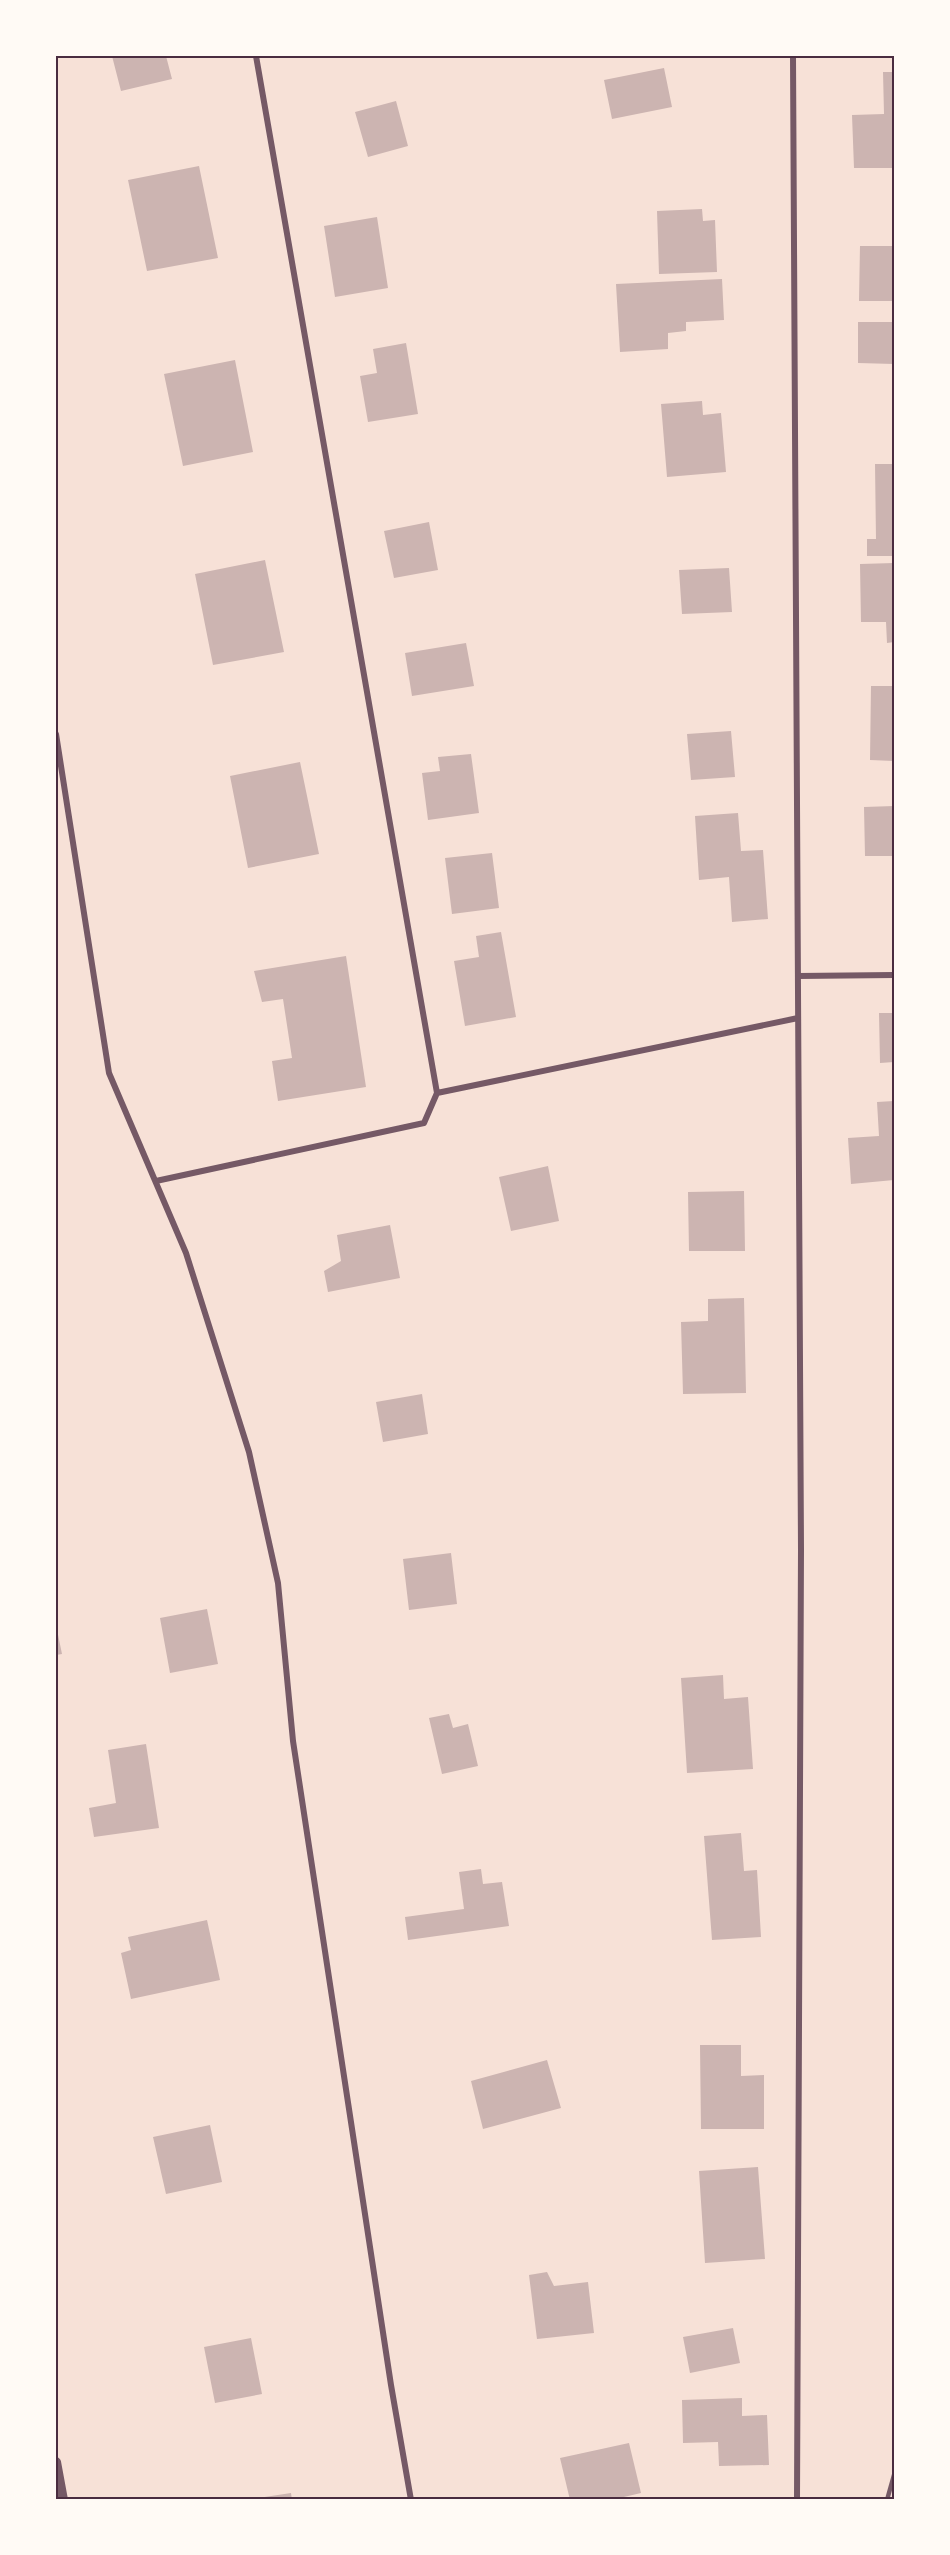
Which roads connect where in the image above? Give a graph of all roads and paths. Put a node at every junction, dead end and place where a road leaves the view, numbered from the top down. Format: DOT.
graph roads {
  1 [pos="256,56"];
  2 [pos="793,56"];
  3 [pos="56,734"];
  4 [pos="894,975"];
  5 [pos="798,976"];
  6 [pos="798,1018"];
  7 [pos="437,1093"];
  8 [pos="156,1181"];
  9 [pos="56,2462"];
  10 [pos="57,2475"];
  11 [pos="894,2475"];
  12 [pos="63,2499"];
  13 [pos="411,2499"];
  14 [pos="797,2499"];
  15 [pos="887,2499"];
  1 -- 7 [label="street"];
  2 -- 5 [label="street"];
  3 -- 8 [label="street"];
  4 -- 5 [label="street"];
  5 -- 6 [label="street"];
  6 -- 7 [label="street"];
  6 -- 14 [label="street"];
  7 -- 8 [label="street"];
  8 -- 13 [label="street"];
  9 -- 10 [label="street"];
  10 -- 12 [label="street"];
  11 -- 15 [label="lane"];
}
